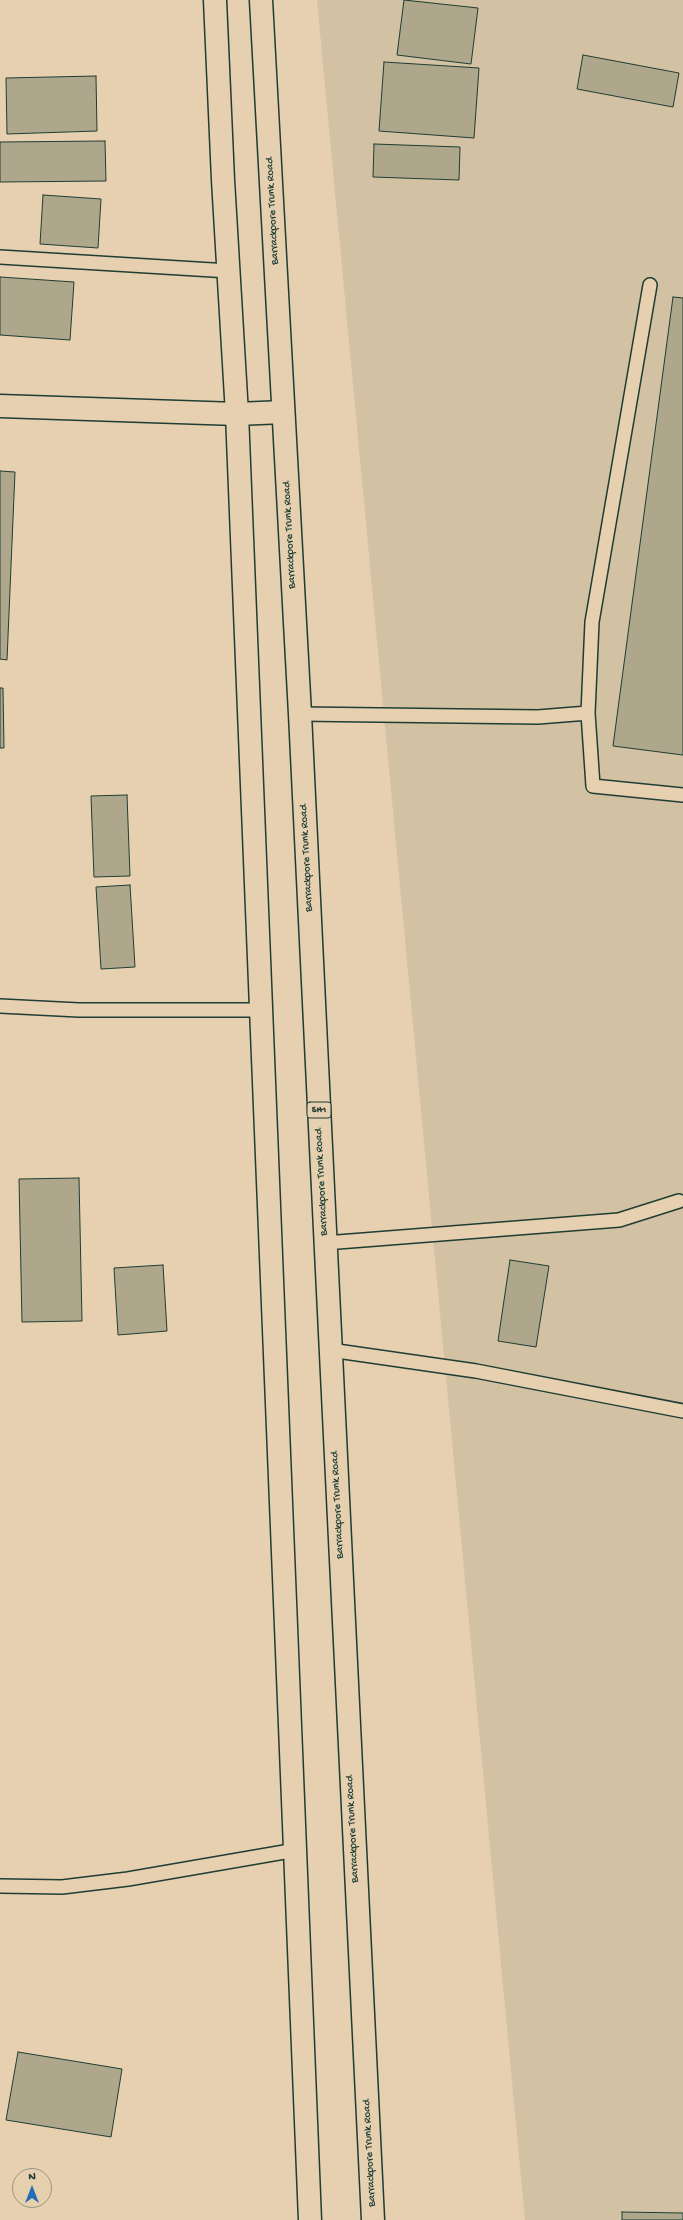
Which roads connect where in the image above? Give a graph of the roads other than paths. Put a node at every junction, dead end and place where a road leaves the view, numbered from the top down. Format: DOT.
graph roads {
  1 [pos="215,0"];
  2 [pos="261,0"];
  3 [pos="0,257"];
  4 [pos="229,271"];
  5 [pos="650,285"];
  6 [pos="0,406"];
  7 [pos="283,412"];
  8 [pos="237,414"];
  9 [pos="588,712"];
  10 [pos="300,714"];
  11 [pos="683,795"];
  12 [pos="0,1006"];
  13 [pos="260,1010"];
  14 [pos="679,1201"];
  15 [pos="325,1243"];
  16 [pos="330,1350"];
  17 [pos="683,1411"];
  18 [pos="296,1850"];
  19 [pos="0,1886"];
  20 [pos="310,2220"];
  21 [pos="373,2220"];
  1 -- 4 [label="main road"];
  2 -- 7 [label="main road, Barrackpore Trunk Road / SH1"];
  3 -- 4 [label="lane"];
  4 -- 8 [label="main road"];
  5 -- 9 [label="lane"];
  6 -- 8 [label="main road"];
  7 -- 8 [label="main road"];
  7 -- 10 [label="main road, Barrackpore Trunk Road / SH1"];
  8 -- 13 [label="main road"];
  9 -- 10 [label="lane"];
  9 -- 11 [label="lane"];
  10 -- 15 [label="main road, Barrackpore Trunk Road / SH1"];
  12 -- 13 [label="lane"];
  13 -- 18 [label="main road"];
  14 -- 15 [label="lane"];
  15 -- 16 [label="main road, Barrackpore Trunk Road / SH1"];
  16 -- 17 [label="lane"];
  16 -- 21 [label="main road, Barrackpore Trunk Road / SH1"];
  18 -- 19 [label="lane"];
  18 -- 20 [label="main road"];
}
